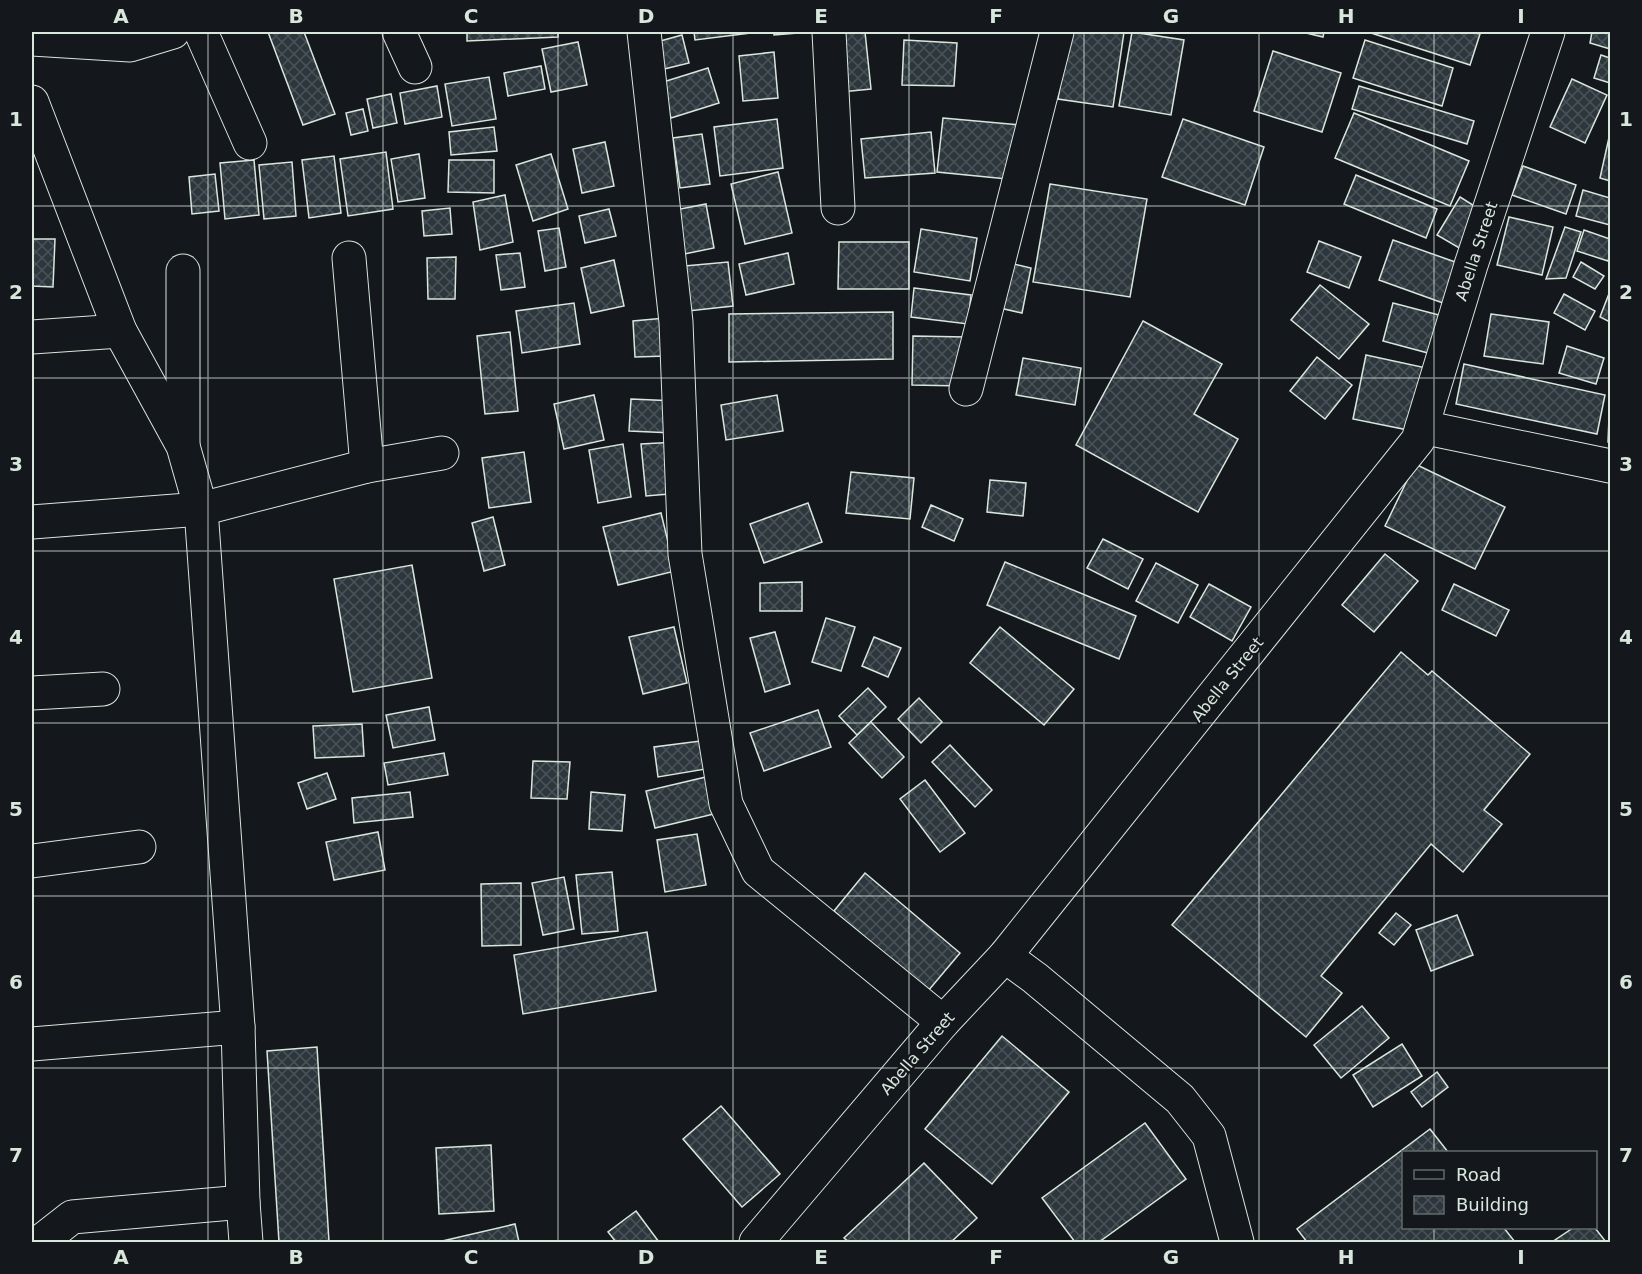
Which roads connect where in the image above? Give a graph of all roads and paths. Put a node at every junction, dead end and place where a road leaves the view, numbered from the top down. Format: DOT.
graph roads {
  1 [pos="173,32"];
  2 [pos="201,32"];
  3 [pos="399,32"];
  4 [pos="644,32"];
  5 [pos="829,32"];
  6 [pos="1058,32"];
  7 [pos="1548,32"];
  8 [pos="32,39"];
  9 [pos="415,67"];
  10 [pos="32,102"];
  11 [pos="250,143"];
  12 [pos="838,208"];
  13 [pos="349,258"];
  14 [pos="183,271"];
  15 [pos="120,331"];
  16 [pos="32,336"];
  17 [pos="966,389"];
  18 [pos="1422,428"];
  19 [pos="183,447"];
  20 [pos="442,453"];
  21 [pos="367,466"];
  22 [pos="1611,466"];
  23 [pos="201,509"];
  24 [pos="32,522"];
  25 [pos="103,689"];
  26 [pos="32,693"];
  27 [pos="139,848"];
  28 [pos="32,861"];
  29 [pos="1005,956"];
  30 [pos="943,1022"];
  31 [pos="238,1027"];
  32 [pos="32,1044"];
  33 [pos="243,1202"];
  34 [pos="40,1242"];
  35 [pos="246,1242"];
  36 [pos="756,1242"];
  37 [pos="1237,1242"];
  1 -- 8 [label="street"];
  2 -- 11 [label="street"];
  3 -- 9 [label="street"];
  4 -- 30 [label="street"];
  5 -- 12 [label="street"];
  6 -- 17 [label="street"];
  7 -- 18 [label="street, Abella Street"];
  10 -- 15 [label="street"];
  13 -- 21 [label="street"];
  14 -- 19 [label="street"];
  15 -- 16 [label="street"];
  15 -- 19 [label="street"];
  18 -- 22 [label="street"];
  18 -- 29 [label="street, Abella Street"];
  19 -- 23 [label="street"];
  20 -- 21 [label="street"];
  21 -- 23 [label="street"];
  23 -- 24 [label="street"];
  23 -- 31 [label="street"];
  25 -- 26 [label="street"];
  27 -- 28 [label="street"];
  29 -- 30 [label="street, Abella Street"];
  29 -- 37 [label="street"];
  30 -- 36 [label="street, Abella Street"];
  31 -- 32 [label="street"];
  31 -- 33 [label="street"];
  33 -- 34 [label="street"];
  33 -- 35 [label="street"];
}
